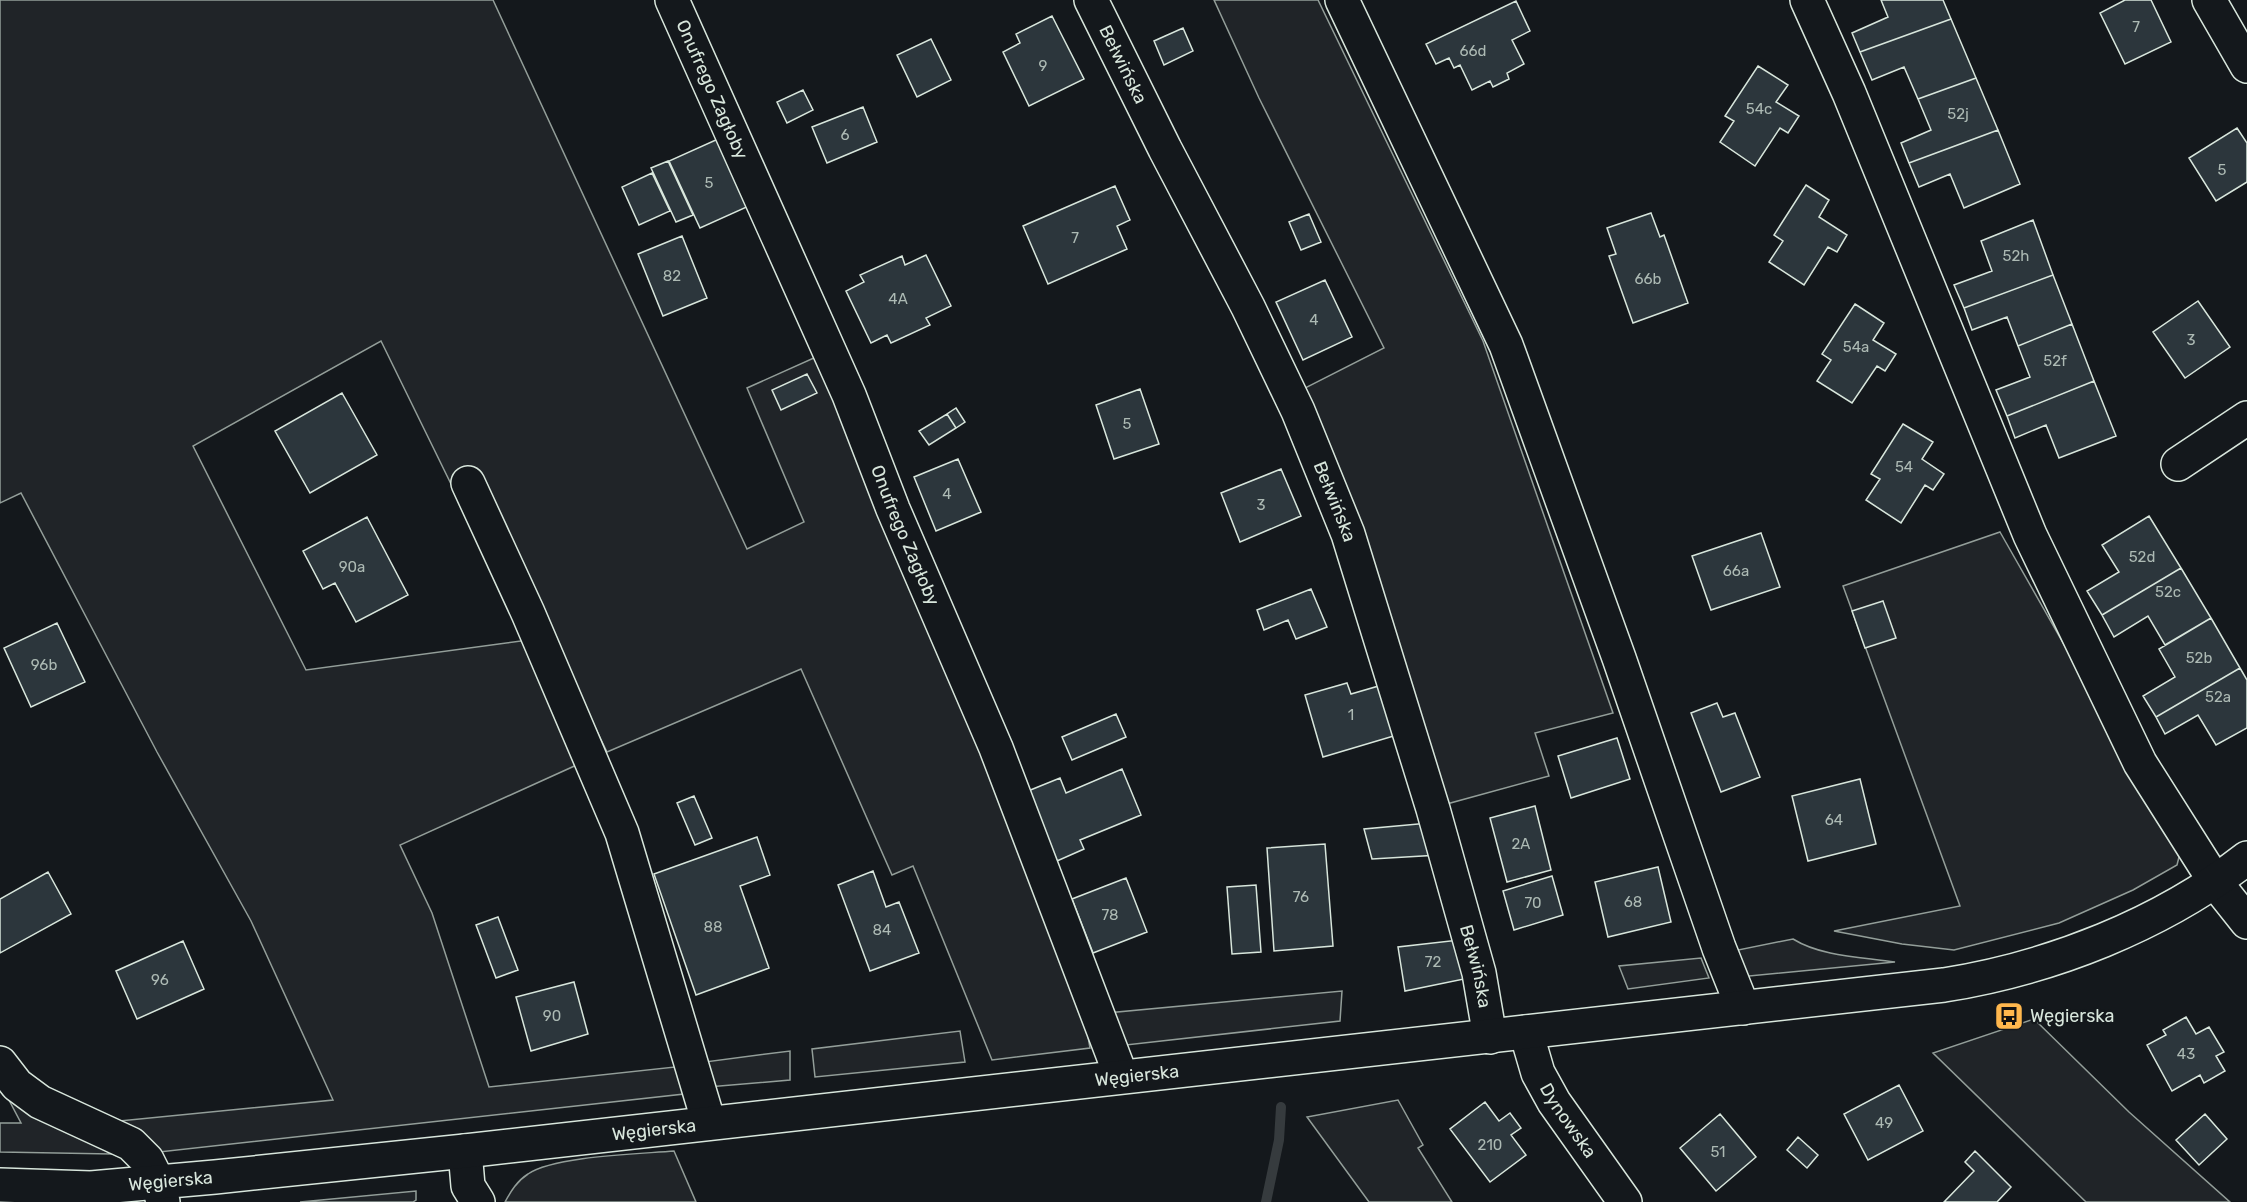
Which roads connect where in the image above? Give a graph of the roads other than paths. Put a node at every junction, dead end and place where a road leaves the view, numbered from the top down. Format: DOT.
graph roads {
  1 [pos="672,0"];
  2 [pos="1091,0"];
  3 [pos="1342,0"];
  4 [pos="1807,0"];
  5 [pos="2209,0"];
  6 [pos="2247,66"];
  7 [pos="2247,418"];
  8 [pos="2178,464"];
  9 [pos="468,483"];
  10 [pos="2247,858"];
  11 [pos="2216,883"];
  12 [pos="2247,922"];
  13 [pos="1743,1008"];
  14 [pos="1526,1032"];
  15 [pos="1490,1036"];
  16 [pos="0,1063"];
  17 [pos="1121,1076"];
  18 [pos="709,1123"];
  19 [pos="465,1151"];
  20 [pos="0,1185"];
  21 [pos="160,1192"];
  22 [pos="92,1195"];
  23 [pos="466,1197"];
  24 [pos="1625,1202"];
  1 -- 17 [label="street, Onufrego Zagłoby"];
  2 -- 15 [label="street, Bełwińska"];
  3 -- 13 [label="street"];
  4 -- 11 [label="street"];
  5 -- 6 [label="street"];
  7 -- 8 [label="street"];
  9 -- 18 [label="street"];
  10 -- 11 [label="street, Węgierska"];
  11 -- 12 [label="street"];
  11 -- 13 [label="street, Węgierska"];
  13 -- 14 [label="street, Węgierska"];
  14 -- 15 [label="street, Węgierska"];
  14 -- 24 [label="street, Dynowska"];
  15 -- 17 [label="street, Węgierska"];
  16 -- 21 [label="street"];
  17 -- 18 [label="street, Węgierska"];
  18 -- 19 [label="street, Węgierska"];
  19 -- 21 [label="street, Węgierska"];
  19 -- 23 [label="street"];
  20 -- 22 [label="street, Węgierska"];
  21 -- 22 [label="street, Węgierska"];
}
